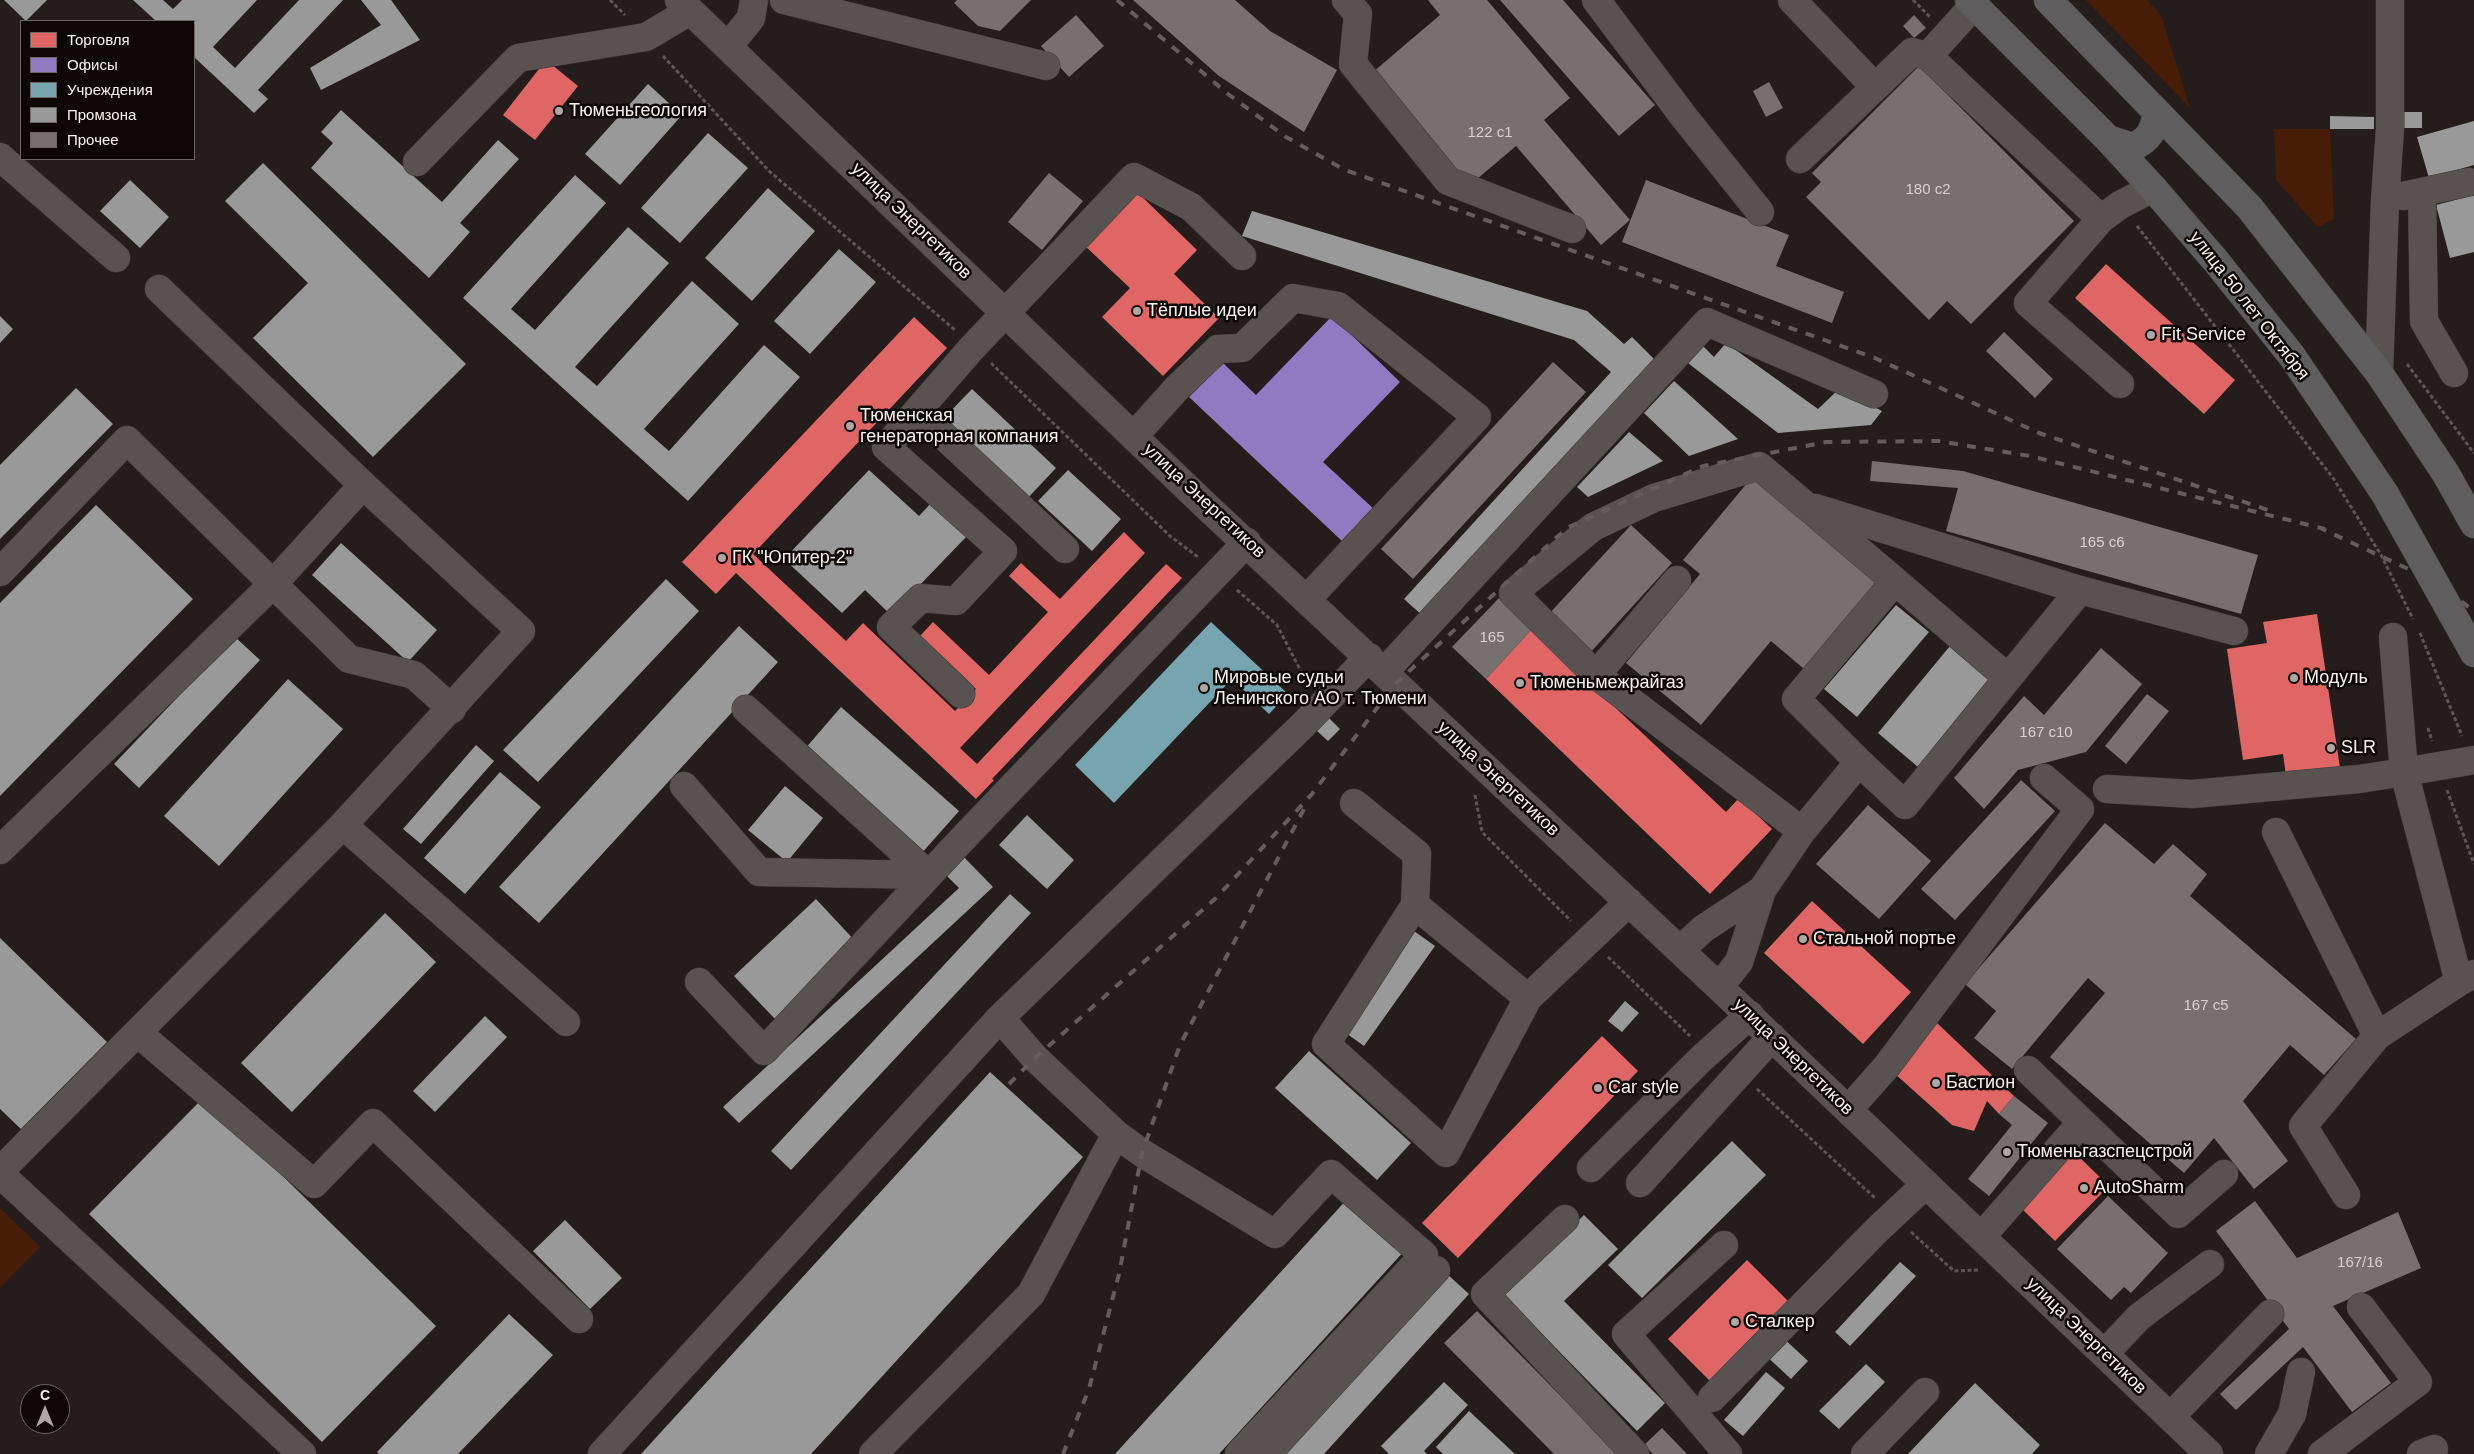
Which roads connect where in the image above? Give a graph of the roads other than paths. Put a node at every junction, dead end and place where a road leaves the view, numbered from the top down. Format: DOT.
graph roads {
  1 [pos="778,0"];
  2 [pos="784,0"];
  3 [pos="1346,0"];
  4 [pos="1596,0"];
  5 [pos="1792,0"];
  6 [pos="2048,0"];
  7 [pos="2390,0"];
  8 [pos="1971,2"];
  9 [pos="685,5"];
  10 [pos="753,9"];
  11 [pos="728,47"];
  12 [pos="1928,56"];
  13 [pos="1046,66"];
  14 [pos="1875,87"];
  15 [pos="2157,114"];
  16 [pos="2108,139"];
  17 [pos="0,157"];
  18 [pos="1800,159"];
  19 [pos="417,162"];
  20 [pos="2470,182"];
  21 [pos="2153,188"];
  22 [pos="2422,192"];
  23 [pos="2385,200"];
  24 [pos="1760,212"];
  25 [pos="2110,212"];
  26 [pos="1572,229"];
  27 [pos="1242,256"];
  28 [pos="116,258"];
  29 [pos="159,289"];
  30 [pos="1007,312"];
  31 [pos="2379,373"];
  32 [pos="2454,373"];
  33 [pos="2120,384"];
  34 [pos="1874,394"];
  35 [pos="917,411"];
  36 [pos="1134,436"];
  37 [pos="363,485"];
  38 [pos="1805,504"];
  39 [pos="2474,524"];
  40 [pos="1247,542"];
  41 [pos="1065,549"];
  42 [pos="0,572"];
  43 [pos="1677,580"];
  44 [pos="1895,581"];
  45 [pos="273,584"];
  46 [pos="2080,590"];
  47 [pos="1307,599"];
  48 [pos="2400,629"];
  49 [pos="2234,631"];
  50 [pos="2474,653"];
  51 [pos="1376,665"];
  52 [pos="1596,675"];
  53 [pos="2008,678"];
  54 [pos="961,694"];
  55 [pos="452,709"];
  56 [pos="746,709"];
  57 [pos="2473,760"];
  58 [pos="1859,762"];
  59 [pos="2404,772"];
  60 [pos="2044,778"];
  61 [pos="684,786"];
  62 [pos="2107,789"];
  63 [pos="1354,803"];
  64 [pos="344,825"];
  65 [pos="1802,831"];
  66 [pos="2276,832"];
  67 [pos="0,850"];
  68 [pos="930,875"];
  69 [pos="1762,890"];
  70 [pos="1629,902"];
  71 [pos="1415,904"];
  72 [pos="1680,950"];
  73 [pos="2466,978"];
  74 [pos="699,982"];
  75 [pos="1720,987"];
  76 [pos="1528,998"];
  77 [pos="1750,1015"];
  78 [pos="1000,1018"];
  79 [pos="566,1022"];
  80 [pos="138,1033"];
  81 [pos="2377,1036"];
  82 [pos="1772,1037"];
  83 [pos="2028,1070"];
  84 [pos="1848,1110"];
  85 [pos="2082,1122"];
  86 [pos="1116,1134"];
  87 [pos="1591,1168"];
  88 [pos="0,1173"];
  89 [pos="2224,1174"];
  90 [pos="1640,1183"];
  91 [pos="1926,1184"];
  92 [pos="2346,1195"];
  93 [pos="1566,1219"];
  94 [pos="1981,1237"];
  95 [pos="1724,1245"];
  96 [pos="2210,1264"];
  97 [pos="1436,1270"];
  98 [pos="2361,1307"];
  99 [pos="2270,1314"];
  100 [pos="579,1319"];
  101 [pos="2104,1354"];
  102 [pos="2301,1372"];
  103 [pos="1924,1392"];
  104 [pos="1712,1398"];
  105 [pos="2170,1417"];
  106 [pos="302,1454"];
  107 [pos="602,1454"];
  108 [pos="873,1454"];
  109 [pos="1238,1454"];
  110 [pos="1267,1454"];
  111 [pos="1635,1454"];
  112 [pos="1728,1454"];
  113 [pos="1866,1454"];
  114 [pos="2209,1454"];
  115 [pos="2269,1454"];
  116 [pos="2322,1454"];
  1 -- 10 [label="street"];
  2 -- 13 [label="street"];
  3 -- 26 [label="street"];
  4 -- 24 [label="street"];
  5 -- 14 [label="street"];
  6 -- 15 [label="main road"];
  7 -- 23 [label="street"];
  8 -- 12 [label="street"];
  8 -- 16 [label="main road, улица 50 лет Октября"];
  9 -- 11 [label="street, улица Энергетиков"];
  9 -- 19 [label="street"];
  10 -- 11 [label="street"];
  11 -- 30 [label="street, улица Энергетиков"];
  12 -- 14 [label="street"];
  12 -- 25 [label="street"];
  14 -- 18 [label="street"];
  15 -- 16 [label="main road"];
  15 -- 31 [label="main road"];
  16 -- 21 [label="main road, улица 50 лет Октября"];
  17 -- 28 [label="street"];
  20 -- 22 [label="street"];
  21 -- 25 [label="street"];
  21 -- 50 [label="main road, улица 50 лет Октября"];
  22 -- 23 [label="street"];
  22 -- 32 [label="street"];
  23 -- 31 [label="street"];
  25 -- 33 [label="street"];
  27 -- 30 [label="street"];
  29 -- 37 [label="street"];
  30 -- 35 [label="street"];
  30 -- 36 [label="street, улица Энергетиков"];
  31 -- 39 [label="main road"];
  34 -- 51 [label="street"];
  35 -- 41 [label="street"];
  35 -- 54 [label="street"];
  36 -- 40 [label="street, улица Энергетиков"];
  36 -- 47 [label="street"];
  37 -- 45 [label="street"];
  37 -- 55 [label="street"];
  38 -- 44 [label="street"];
  38 -- 46 [label="street"];
  38 -- 52 [label="street"];
  40 -- 47 [label="street, улица Энергетиков"];
  40 -- 68 [label="street"];
  42 -- 45 [label="street"];
  43 -- 52 [label="street"];
  44 -- 53 [label="street"];
  44 -- 58 [label="street"];
  45 -- 55 [label="street"];
  45 -- 67 [label="street"];
  46 -- 49 [label="street"];
  46 -- 53 [label="street"];
  47 -- 51 [label="street, улица Энергетиков"];
  48 -- 59 [label="street"];
  51 -- 70 [label="street, улица Энергетиков"];
  51 -- 78 [label="street"];
  52 -- 65 [label="street"];
  53 -- 58 [label="street"];
  55 -- 64 [label="street"];
  56 -- 68 [label="street"];
  57 -- 59 [label="street"];
  58 -- 65 [label="street"];
  59 -- 62 [label="street"];
  59 -- 73 [label="street"];
  60 -- 84 [label="street"];
  61 -- 68 [label="street"];
  63 -- 71 [label="street"];
  64 -- 79 [label="street"];
  64 -- 80 [label="street"];
  65 -- 69 [label="street"];
  66 -- 81 [label="street"];
  68 -- 74 [label="street"];
  69 -- 72 [label="street"];
  69 -- 75 [label="street"];
  70 -- 72 [label="street, улица Энергетиков"];
  70 -- 76 [label="street"];
  71 -- 76 [label="street"];
  71 -- 76 [label="street"];
  72 -- 75 [label="street, улица Энергетиков"];
  73 -- 81 [label="street"];
  75 -- 77 [label="street, улица Энергетиков"];
  77 -- 82 [label="street, улица Энергетиков"];
  77 -- 87 [label="street"];
  78 -- 86 [label="street"];
  78 -- 107 [label="street"];
  80 -- 88 [label="street"];
  80 -- 100 [label="street"];
  81 -- 92 [label="street"];
  82 -- 84 [label="street, улица Энергетиков"];
  82 -- 90 [label="street"];
  83 -- 85 [label="street"];
  84 -- 91 [label="street, улица Энергетиков"];
  85 -- 89 [label="street"];
  85 -- 94 [label="street"];
  86 -- 108 [label="street"];
  86 -- 109 [label="street"];
  88 -- 106 [label="street"];
  91 -- 94 [label="street, улица Энергетиков"];
  91 -- 104 [label="street"];
  93 -- 111 [label="street"];
  94 -- 101 [label="street, улица Энергетиков"];
  95 -- 112 [label="street"];
  96 -- 101 [label="street"];
  97 -- 110 [label="street"];
  98 -- 116 [label="street"];
  99 -- 105 [label="street"];
  101 -- 105 [label="street, улица Энергетиков"];
  102 -- 115 [label="street"];
  103 -- 113 [label="street"];
  105 -- 114 [label="street, улица Энергетиков"];
}
